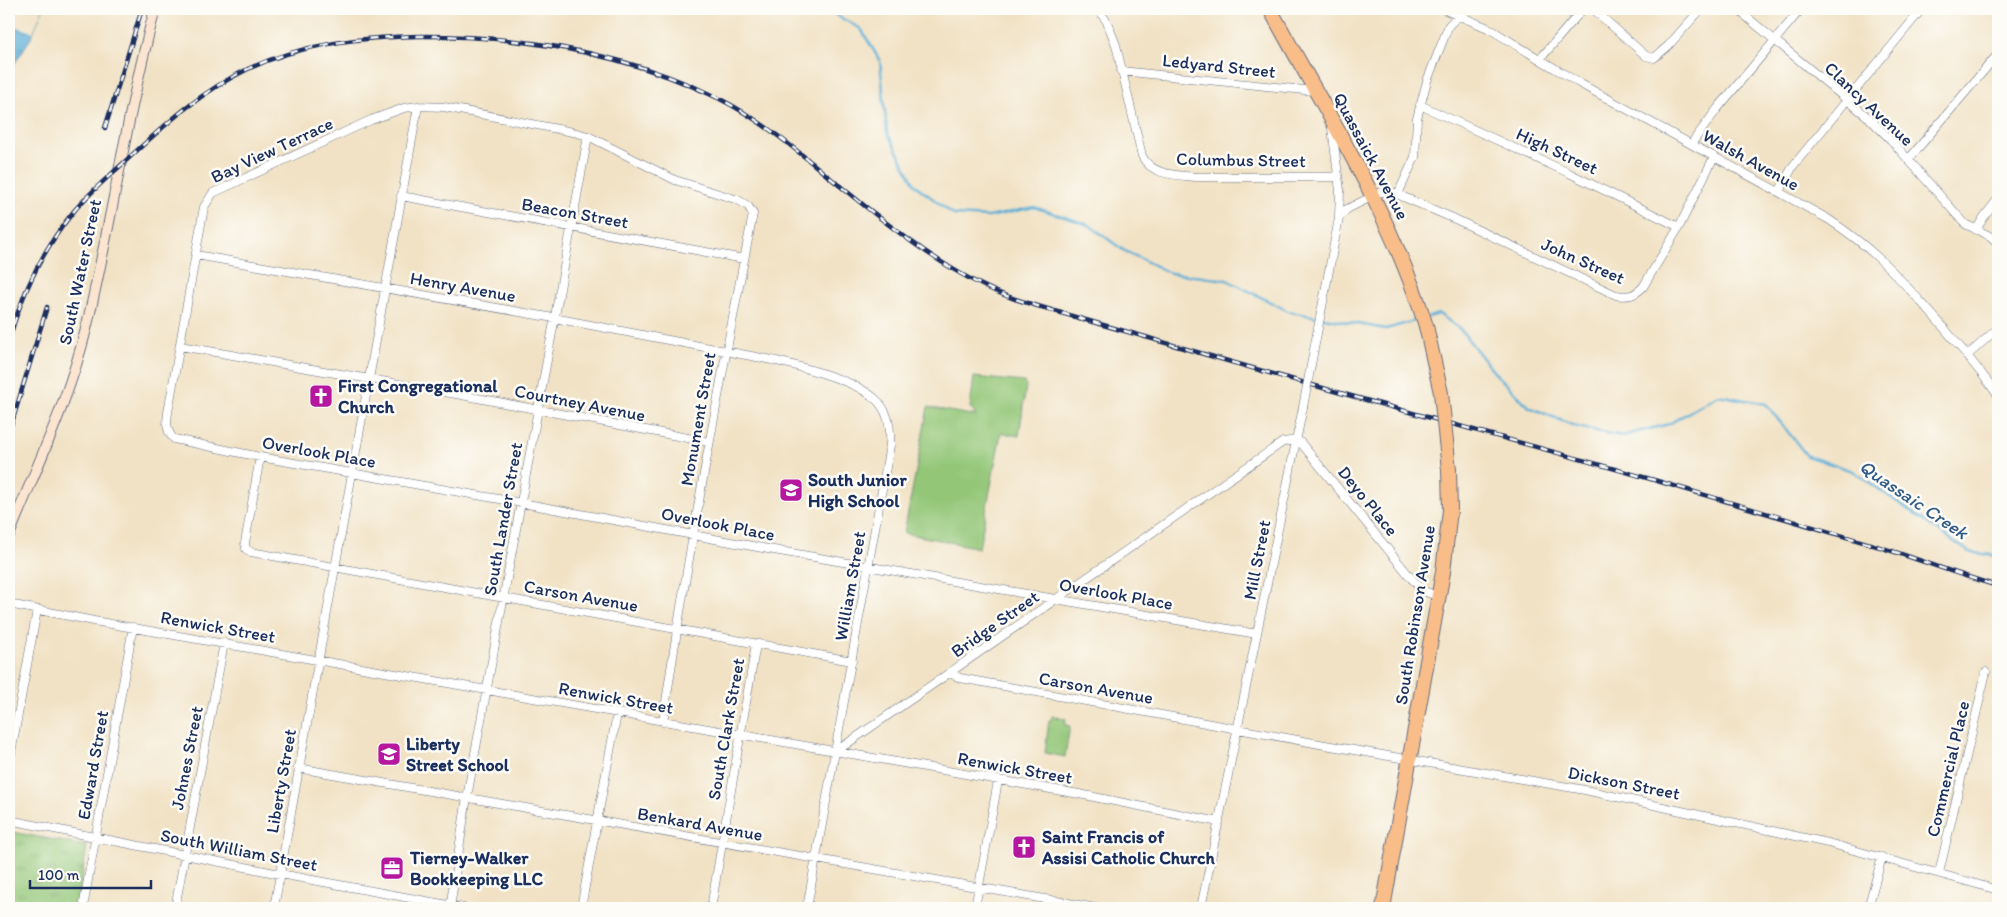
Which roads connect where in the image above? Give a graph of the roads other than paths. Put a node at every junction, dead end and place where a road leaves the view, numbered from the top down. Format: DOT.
graph roads {
  1 [pos="155,9"];
  2 [pos="1098,9"];
  3 [pos="1270,9"];
  4 [pos="1444,9"];
  5 [pos="1466,9"];
  6 [pos="1583,9"];
  7 [pos="1593,9"];
  8 [pos="1701,9"];
  9 [pos="1737,9"];
  10 [pos="1801,9"];
  11 [pos="1922,9"];
  12 [pos="1460,16"];
  13 [pos="1775,40"];
  14 [pos="1998,54"];
  15 [pos="1540,58"];
  16 [pos="1121,71"];
  17 [pos="1314,91"];
  18 [pos="1847,100"];
  19 [pos="1420,105"];
  20 [pos="418,106"];
  21 [pos="1331,121"];
  22 [pos="588,136"];
  23 [pos="1691,144"];
  24 [pos="1714,157"];
  25 [pos="1908,160"];
  26 [pos="1338,177"];
  27 [pos="1779,192"];
  28 [pos="1398,194"];
  29 [pos="401,196"];
  30 [pos="1372,196"];
  31 [pos="1998,199"];
  32 [pos="752,211"];
  33 [pos="1339,218"];
  34 [pos="1679,227"];
  35 [pos="571,228"];
  36 [pos="1976,230"];
  37 [pos="1998,244"];
  38 [pos="196,255"];
  39 [pos="744,258"];
  40 [pos="384,288"];
  41 [pos="554,318"];
  42 [pos="1426,326"];
  43 [pos="1998,328"];
  44 [pos="180,346"];
  45 [pos="725,350"];
  46 [pos="1968,355"];
  47 [pos="368,379"];
  48 [pos="1998,394"];
  49 [pos="538,410"];
  50 [pos="174,439"];
  51 [pos="1297,440"];
  52 [pos="709,442"];
  53 [pos="260,457"];
  54 [pos="351,473"];
  55 [pos="522,503"];
  56 [pos="9,535"];
  57 [pos="693,535"];
  58 [pos="334,567"];
  59 [pos="868,567"];
  60 [pos="504,597"];
  61 [pos="1439,597"];
  62 [pos="1056,599"];
  63 [pos="9,604"];
  64 [pos="37,610"];
  65 [pos="133,628"];
  66 [pos="677,628"];
  67 [pos="1257,634"];
  68 [pos="224,643"];
  69 [pos="756,644"];
  70 [pos="318,660"];
  71 [pos="852,660"];
  72 [pos="1986,672"];
  73 [pos="950,673"];
  74 [pos="487,690"];
  75 [pos="617,714"];
  76 [pos="663,722"];
  77 [pos="1238,729"];
  78 [pos="740,736"];
  79 [pos="835,752"];
  80 [pos="1411,759"];
  81 [pos="9,764"];
  82 [pos="298,768"];
  83 [pos="998,781"];
  84 [pos="467,797"];
  85 [pos="9,820"];
  86 [pos="598,820"];
  87 [pos="1219,822"];
  88 [pos="96,836"];
  89 [pos="722,842"];
  90 [pos="184,854"];
  91 [pos="1882,858"];
  92 [pos="816,860"];
  93 [pos="1939,873"];
  94 [pos="280,874"];
  95 [pos="978,888"];
  96 [pos="1998,890"];
  97 [pos="450,907"];
  98 [pos="83,908"];
  99 [pos="175,908"];
  100 [pos="274,908"];
  101 [pos="464,908"];
  102 [pos="581,908"];
  103 [pos="711,908"];
  104 [pos="807,908"];
  105 [pos="975,908"];
  106 [pos="1096,908"];
  107 [pos="1201,908"];
  108 [pos="1383,908"];
  109 [pos="1868,908"];
  1 -- 56 [label="street, South Water Street"];
  2 -- 16 [label="street"];
  3 -- 17 [label="highway, Quassaick Avenue"];
  4 -- 12 [label="street, Walsh Avenue"];
  5 -- 12 [label="street"];
  6 -- 15 [label="street"];
  7 -- 8 [label="street"];
  9 -- 13 [label="street, Clancy Avenue"];
  10 -- 13 [label="street"];
  11 -- 18 [label="street"];
  12 -- 15 [label="street, Walsh Avenue"];
  12 -- 19 [label="street"];
  13 -- 18 [label="street, Clancy Avenue"];
  13 -- 23 [label="street"];
  14 -- 25 [label="street"];
  15 -- 23 [label="street, Walsh Avenue"];
  16 -- 17 [label="street, Ledyard Street"];
  16 -- 26 [label="street, Columbus Street"];
  17 -- 21 [label="highway, Quassaick Avenue"];
  18 -- 25 [label="street, Clancy Avenue"];
  18 -- 27 [label="street"];
  19 -- 28 [label="street"];
  19 -- 34 [label="street, High Street"];
  20 -- 22 [label="street, Bay View Terrace"];
  20 -- 29 [label="street, Liberty Street"];
  20 -- 38 [label="street, Bay View Terrace"];
  21 -- 26 [label="street"];
  21 -- 30 [label="highway, Quassaick Avenue"];
  22 -- 32 [label="street, Bay View Terrace"];
  22 -- 35 [label="street, South Lander Street"];
  23 -- 24 [label="street, Walsh Avenue"];
  24 -- 27 [label="street, Walsh Avenue"];
  24 -- 34 [label="street, John Street"];
  25 -- 36 [label="street, Clancy Avenue"];
  26 -- 33 [label="street"];
  27 -- 46 [label="street, Walsh Avenue"];
  28 -- 30 [label="street, John Street"];
  28 -- 34 [label="street, John Street"];
  29 -- 35 [label="street, Beacon Street"];
  29 -- 40 [label="street, Liberty Street"];
  30 -- 33 [label="street"];
  30 -- 42 [label="highway, Quassaick Avenue"];
  31 -- 36 [label="street"];
  32 -- 39 [label="street, Monument Street"];
  33 -- 51 [label="street, Mill Street, bridge"];
  35 -- 39 [label="street, Beacon Street"];
  35 -- 41 [label="street, South Lander Street"];
  36 -- 37 [label="street, Clancy Avenue"];
  38 -- 40 [label="street, Henry Avenue"];
  38 -- 44 [label="street, Bay View Terrace"];
  39 -- 45 [label="street, Monument Street"];
  40 -- 41 [label="street, Henry Avenue"];
  40 -- 47 [label="street, Liberty Street"];
  41 -- 45 [label="street, Henry Avenue"];
  41 -- 49 [label="street, South Lander Street"];
  42 -- 61 [label="highway, South Robinson Avenue, bridge"];
  43 -- 46 [label="street"];
  44 -- 47 [label="street, Courtney Avenue"];
  44 -- 50 [label="street, Bay View Terrace"];
  45 -- 52 [label="street, Monument Street"];
  45 -- 59 [label="street, William Street"];
  46 -- 48 [label="street, Walsh Avenue"];
  47 -- 49 [label="street, Courtney Avenue"];
  47 -- 54 [label="street, Liberty Street"];
  49 -- 52 [label="street, Courtney Avenue"];
  49 -- 55 [label="street, South Lander Street"];
  50 -- 53 [label="street, Overlook Place"];
  51 -- 61 [label="street, Deyo Place"];
  51 -- 62 [label="street, Bridge Street"];
  51 -- 67 [label="street, Mill Street"];
  52 -- 57 [label="street, Monument Street"];
  53 -- 54 [label="street, Overlook Place"];
  53 -- 58 [label="street, Carson Avenue"];
  54 -- 55 [label="street, Overlook Place"];
  54 -- 58 [label="street, Liberty Street"];
  55 -- 57 [label="street, Overlook Place"];
  55 -- 60 [label="street, South Lander Street"];
  57 -- 59 [label="street, Overlook Place"];
  57 -- 66 [label="street, Monument Street"];
  58 -- 60 [label="street, Carson Avenue"];
  58 -- 70 [label="street, Liberty Street"];
  59 -- 62 [label="street, Overlook Place"];
  59 -- 71 [label="street, William Street"];
  60 -- 66 [label="street, Carson Avenue"];
  60 -- 74 [label="street, South Lander Street"];
  61 -- 80 [label="highway, South Robinson Avenue"];
  62 -- 67 [label="street, Overlook Place"];
  62 -- 73 [label="street, Bridge Street"];
  63 -- 64 [label="street, Renwick Street"];
  64 -- 65 [label="street, Renwick Street"];
  64 -- 81 [label="street"];
  65 -- 68 [label="street, Renwick Street"];
  65 -- 88 [label="street, Edward Street"];
  66 -- 69 [label="street, Carson Avenue"];
  66 -- 76 [label="street, Monument Street"];
  67 -- 77 [label="street, Mill Street"];
  68 -- 70 [label="street, Renwick Street"];
  68 -- 90 [label="street, Johnes Street"];
  69 -- 71 [label="street, Carson Avenue"];
  69 -- 78 [label="street, South Clark Street"];
  70 -- 74 [label="street, Renwick Street"];
  70 -- 82 [label="street, Liberty Street"];
  71 -- 79 [label="street, William Street"];
  72 -- 93 [label="street, Commercial Place"];
  73 -- 77 [label="street, Carson Avenue"];
  73 -- 79 [label="street, Bridge Street"];
  74 -- 75 [label="street, Renwick Street"];
  74 -- 84 [label="street, South Lander Street"];
  75 -- 76 [label="street, Renwick Street"];
  75 -- 86 [label="street"];
  76 -- 78 [label="street, Renwick Street"];
  77 -- 80 [label="street, Dickson Street"];
  77 -- 87 [label="street, Mill Street"];
  78 -- 79 [label="street, Renwick Street"];
  78 -- 89 [label="street, South Clark Street"];
  79 -- 83 [label="street, Renwick Street"];
  79 -- 92 [label="street, William Street"];
  80 -- 91 [label="street, Dickson Street"];
  80 -- 108 [label="highway, South Robinson Avenue"];
  82 -- 84 [label="street, Benkard Avenue"];
  82 -- 94 [label="street, Liberty Street"];
  83 -- 87 [label="street, Renwick Street"];
  83 -- 95 [label="street"];
  84 -- 86 [label="street, Benkard Avenue"];
  84 -- 97 [label="street, South Lander Street"];
  85 -- 88 [label="street, South William Street"];
  86 -- 89 [label="street, Benkard Avenue"];
  86 -- 102 [label="street"];
  87 -- 107 [label="street, Mill Street"];
  88 -- 90 [label="street, South William Street"];
  88 -- 98 [label="street, Edward Street"];
  89 -- 92 [label="street, Benkard Avenue"];
  89 -- 103 [label="street, South Clark Street"];
  90 -- 94 [label="street, South William Street"];
  90 -- 99 [label="street, Johnes Street"];
  91 -- 93 [label="street, Dickson Street"];
  91 -- 109 [label="street"];
  92 -- 95 [label="street, Benkard Avenue"];
  92 -- 104 [label="street, William Street"];
  93 -- 96 [label="street, Dickson Street"];
  94 -- 97 [label="street, South William Street"];
  94 -- 100 [label="street, Liberty Street"];
  95 -- 105 [label="street"];
  95 -- 106 [label="street, Benkard Avenue"];
  97 -- 101 [label="street, South William Street"];
}
